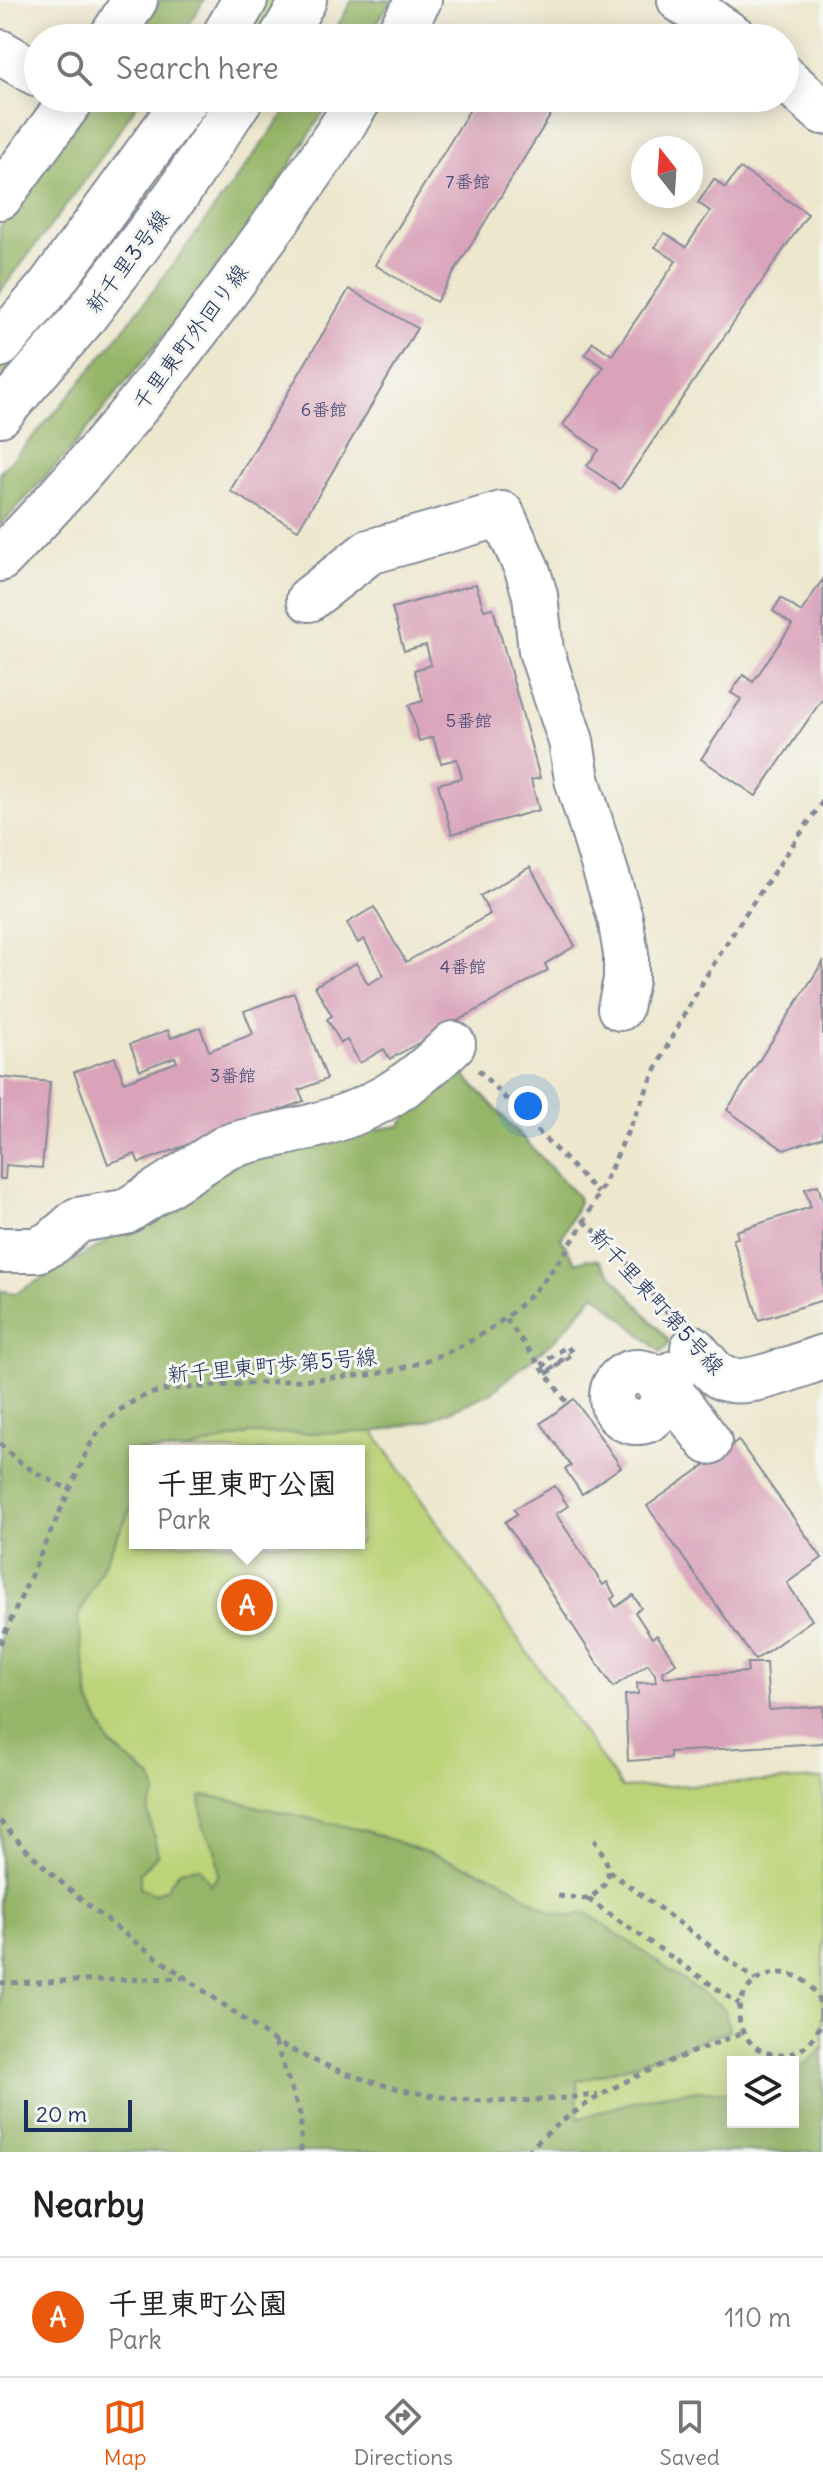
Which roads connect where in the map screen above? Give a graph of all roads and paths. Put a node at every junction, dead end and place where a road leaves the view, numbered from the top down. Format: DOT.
graph roads {
  1 [pos="135,0"];
  2 [pos="245,0"];
  3 [pos="304,0"];
  4 [pos="419,0"];
  5 [pos="680,0"];
  6 [pos="120,24"];
  7 [pos="231,24"];
  8 [pos="289,24"];
  9 [pos="404,24"];
  10 [pos="715,24"];
  11 [pos="0,52"];
  12 [pos="24,66"];
  13 [pos="799,91"];
  14 [pos="63,112"];
  15 [pos="177,112"];
  16 [pos="232,112"];
  17 [pos="352,112"];
  18 [pos="823,112"];
  19 [pos="0,197"];
  20 [pos="0,345"];
  21 [pos="0,414"];
  22 [pos="0,559"];
  23 [pos="309,599"];
  24 [pos="823,801"];
  25 [pos="620,1008"];
  26 [pos="453,1044"];
  27 [pos="598,1193"];
  28 [pos="584,1221"];
  29 [pos="0,1250"];
  30 [pos="506,1319"];
  31 [pos="696,1351"];
  32 [pos="569,1354"];
  33 [pos="823,1357"];
  34 [pos="546,1374"];
  35 [pos="568,1404"];
  36 [pos="709,1442"];
  37 [pos="0,1443"];
  38 [pos="70,1490"];
  39 [pos="0,1644"];
  40 [pos="0,1821"];
  41 [pos="594,1840"];
  42 [pos="609,1871"];
  43 [pos="558,1896"];
  44 [pos="588,1899"];
  45 [pos="185,1978"];
  46 [pos="757,1980"];
  47 [pos="0,1983"];
  48 [pos="739,2004"];
  49 [pos="822,2013"];
  50 [pos="742,2033"];
  51 [pos="274,2041"];
  52 [pos="598,2095"];
  53 [pos="301,2152"];
  54 [pos="527,2152"];
  1 -- 6 [label="street"];
  2 -- 7 [label="street"];
  3 -- 8 [label="street"];
  4 -- 9 [label="street"];
  5 -- 10 [label="street"];
  11 -- 12 [label="street"];
  13 -- 18 [label="street"];
  14 -- 19 [label="street"];
  15 -- 20 [label="street"];
  16 -- 21 [label="street, 新千里3号線"];
  17 -- 22 [label="street, 千里東町外回り線"];
  23 -- 25 [label="street"];
  24 -- 27 [label="path, 新千里東町歩第5号線"];
  26 -- 27 [label="path"];
  26 -- 29 [label="street"];
  27 -- 28 [label="path, 新千里東町歩第5号線"];
  28 -- 30 [label="path, 新千里東町歩第5号線"];
  28 -- 31 [label="path, 新千里東町第5号線"];
  30 -- 34 [label="path"];
  30 -- 38 [label="path, 新千里東町歩第5号線"];
  31 -- 33 [label="street, 新千里東町第5号線"];
  31 -- 36 [label="street"];
  32 -- 34 [label="path"];
  34 -- 35 [label="path"];
  37 -- 38 [label="path"];
  38 -- 39 [label="path, 新千里東町歩第5号線"];
  40 -- 45 [label="path"];
  41 -- 42 [label="path"];
  42 -- 44 [label="path"];
  42 -- 46 [label="path"];
  43 -- 44 [label="path"];
  44 -- 48 [label="path"];
  45 -- 47 [label="path"];
  45 -- 51 [label="path"];
  46 -- 48 [label="path"];
  46 -- 49 [label="path"];
  48 -- 50 [label="path"];
  49 -- 50 [label="path"];
  50 -- 52 [label="path"];
  51 -- 52 [label="path"];
  51 -- 53 [label="path"];
  52 -- 54 [label="path"];
}
